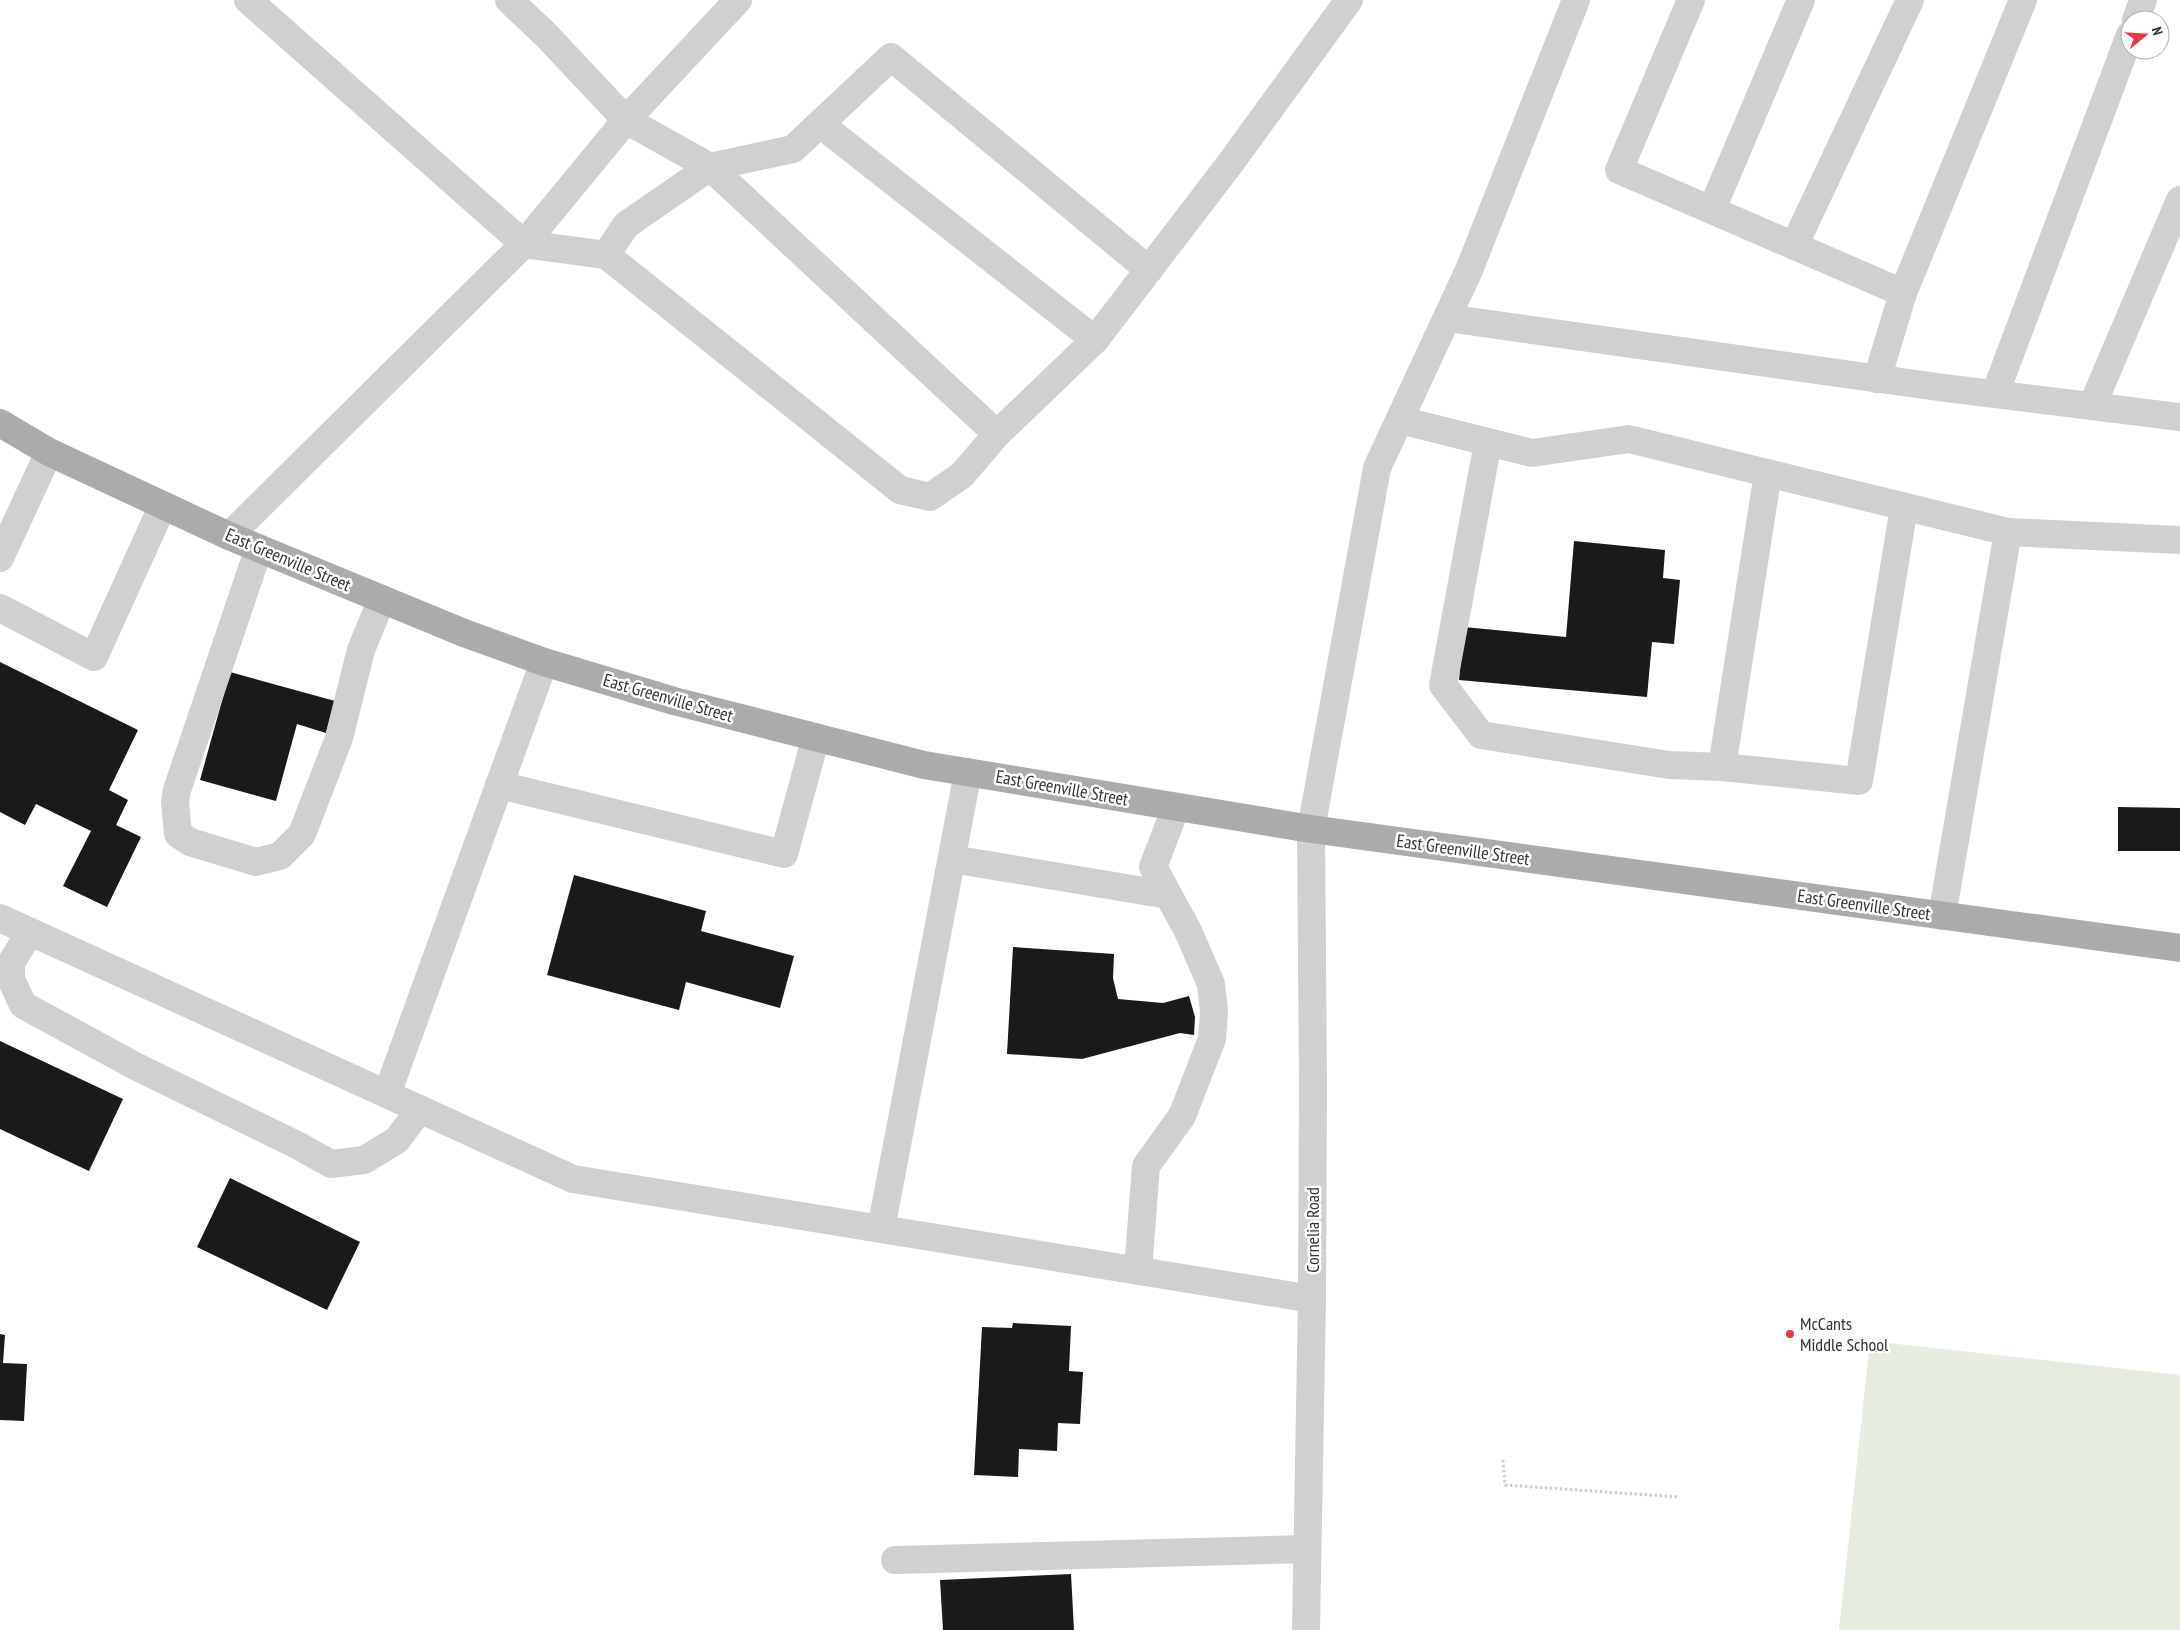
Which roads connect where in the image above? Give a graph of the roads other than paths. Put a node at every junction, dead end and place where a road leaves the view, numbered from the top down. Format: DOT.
graph roads {
  1 [pos="248,0"];
  2 [pos="509,0"];
  3 [pos="738,0"];
  4 [pos="1349,0"];
  5 [pos="1576,0"];
  6 [pos="1691,0"];
  7 [pos="1801,0"];
  8 [pos="1910,0"];
  9 [pos="2023,0"];
  10 [pos="2121,60"];
  11 [pos="626,120"];
  12 [pos="820,124"];
  13 [pos="710,167"];
  14 [pos="2180,200"];
  15 [pos="1712,210"];
  16 [pos="524,244"];
  17 [pos="1794,246"];
  18 [pos="606,255"];
  19 [pos="1148,270"];
  20 [pos="1903,293"];
  21 [pos="1447,318"];
  22 [pos="1095,340"];
  23 [pos="1878,378"];
  24 [pos="1995,394"];
  25 [pos="2092,406"];
  26 [pos="2180,417"];
  27 [pos="1400,420"];
  28 [pos="0,423"];
  29 [pos="996,434"];
  30 [pos="1488,442"];
  31 [pos="49,452"];
  32 [pos="1768,473"];
  33 [pos="163,505"];
  34 [pos="1904,507"];
  35 [pos="2008,532"];
  36 [pos="228,536"];
  37 [pos="2180,540"];
  38 [pos="259,548"];
  39 [pos="0,558"];
  40 [pos="382,599"];
  41 [pos="0,608"];
  42 [pos="544,662"];
  43 [pos="816,737"];
  44 [pos="1722,767"];
  45 [pos="968,772"];
  46 [pos="499,785"];
  47 [pos="1176,807"];
  48 [pos="1311,829"];
  49 [pos="952,860"];
  50 [pos="1168,894"];
  51 [pos="1942,916"];
  52 [pos="0,918"];
  53 [pos="30,932"];
  54 [pos="2180,948"];
  55 [pos="387,1094"];
  56 [pos="420,1109"];
  57 [pos="881,1229"];
  58 [pos="1138,1270"];
  59 [pos="1312,1299"];
  60 [pos="1307,1550"];
  61 [pos="895,1560"];
  62 [pos="1306,1630"];
  1 -- 16 [label="street"];
  2 -- 11 [label="street"];
  3 -- 11 [label="street"];
  4 -- 19 [label="street"];
  5 -- 21 [label="street, Cornelia Road"];
  6 -- 15 [label="street"];
  7 -- 15 [label="street"];
  8 -- 17 [label="street"];
  9 -- 20 [label="street"];
  10 -- 24 [label="street"];
  11 -- 13 [label="street"];
  11 -- 16 [label="street"];
  12 -- 13 [label="street"];
  12 -- 19 [label="street"];
  12 -- 22 [label="street"];
  13 -- 18 [label="street"];
  13 -- 29 [label="street"];
  14 -- 25 [label="street"];
  15 -- 17 [label="street"];
  16 -- 18 [label="street"];
  16 -- 36 [label="street"];
  17 -- 20 [label="street"];
  18 -- 29 [label="street"];
  19 -- 22 [label="street"];
  20 -- 23 [label="street"];
  21 -- 23 [label="street"];
  21 -- 27 [label="street, Cornelia Road"];
  22 -- 29 [label="street"];
  23 -- 24 [label="street"];
  24 -- 25 [label="street"];
  25 -- 26 [label="street"];
  27 -- 30 [label="street"];
  27 -- 48 [label="street, Cornelia Road"];
  28 -- 31 [label="main road, East Greenville Street"];
  30 -- 32 [label="street"];
  30 -- 44 [label="street"];
  31 -- 33 [label="main road, East Greenville Street"];
  31 -- 39 [label="street"];
  32 -- 34 [label="street"];
  32 -- 44 [label="street"];
  33 -- 36 [label="main road, East Greenville Street"];
  33 -- 41 [label="street"];
  34 -- 35 [label="street"];
  34 -- 44 [label="street"];
  35 -- 37 [label="street"];
  35 -- 51 [label="street"];
  36 -- 38 [label="main road, East Greenville Street"];
  38 -- 40 [label="main road, East Greenville Street"];
  38 -- 40 [label="street"];
  40 -- 42 [label="main road, East Greenville Street"];
  42 -- 43 [label="main road, East Greenville Street"];
  42 -- 46 [label="street"];
  43 -- 45 [label="main road, East Greenville Street"];
  43 -- 46 [label="street"];
  45 -- 47 [label="main road, East Greenville Street"];
  45 -- 49 [label="street"];
  46 -- 55 [label="street"];
  47 -- 48 [label="main road, East Greenville Street"];
  47 -- 50 [label="street"];
  48 -- 51 [label="main road, East Greenville Street"];
  48 -- 59 [label="street, Cornelia Road"];
  49 -- 50 [label="street"];
  49 -- 57 [label="street"];
  50 -- 58 [label="street"];
  51 -- 54 [label="main road, East Greenville Street"];
  52 -- 53 [label="street"];
  53 -- 55 [label="street"];
  53 -- 56 [label="street"];
  55 -- 56 [label="street"];
  56 -- 57 [label="street"];
  57 -- 58 [label="street"];
  58 -- 59 [label="street"];
  59 -- 60 [label="street, Cornelia Road"];
  60 -- 61 [label="street"];
  60 -- 62 [label="street, Cornelia Road"];
}
